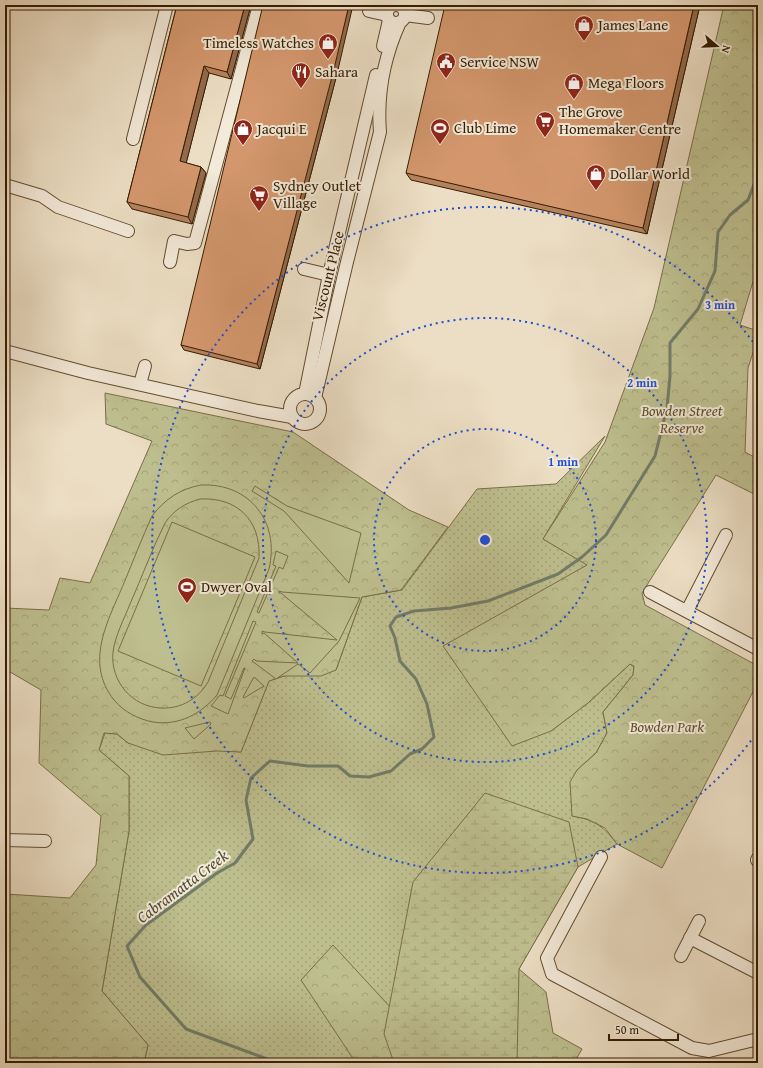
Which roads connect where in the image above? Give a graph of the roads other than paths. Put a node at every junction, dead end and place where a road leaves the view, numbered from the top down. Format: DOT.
graph roads {
  1 [pos="167,5"];
  2 [pos="259,5"];
  3 [pos="369,11"];
  4 [pos="404,12"];
  5 [pos="133,139"];
  6 [pos="5,185"];
  7 [pos="128,231"];
  8 [pos="170,262"];
  9 [pos="304,269"];
  10 [pos="329,275"];
  11 [pos="5,351"];
  12 [pos="145,366"];
  13 [pos="140,384"];
  14 [pos="310,396"];
  15 [pos="292,417"];
  16 [pos="726,535"];
  17 [pos="650,592"];
  18 [pos="687,611"];
  19 [pos="758,649"];
  20 [pos="5,840"];
  21 [pos="45,841"];
  22 [pos="601,857"];
  23 [pos="699,921"];
  24 [pos="690,938"];
  25 [pos="681,956"];
  26 [pos="758,973"];
  27 [pos="758,1039"];
  1 -- 5 [label="street"];
  2 -- 8 [label="street"];
  3 -- 4 [label="street"];
  4 -- 10 [label="street, Viscount Place"];
  4 -- 14 [label="street, Viscount Place"];
  6 -- 7 [label="street"];
  9 -- 10 [label="street"];
  10 -- 14 [label="street, Viscount Place"];
  11 -- 13 [label="street"];
  12 -- 13 [label="street"];
  13 -- 15 [label="street"];
  14 -- 15 [label="street"];
  14 -- 15 [label="street"];
  16 -- 18 [label="street"];
  17 -- 18 [label="street"];
  18 -- 19 [label="street"];
  20 -- 21 [label="street"];
  22 -- 27 [label="street"];
  23 -- 24 [label="street"];
  24 -- 25 [label="street"];
  24 -- 26 [label="street"];
}
